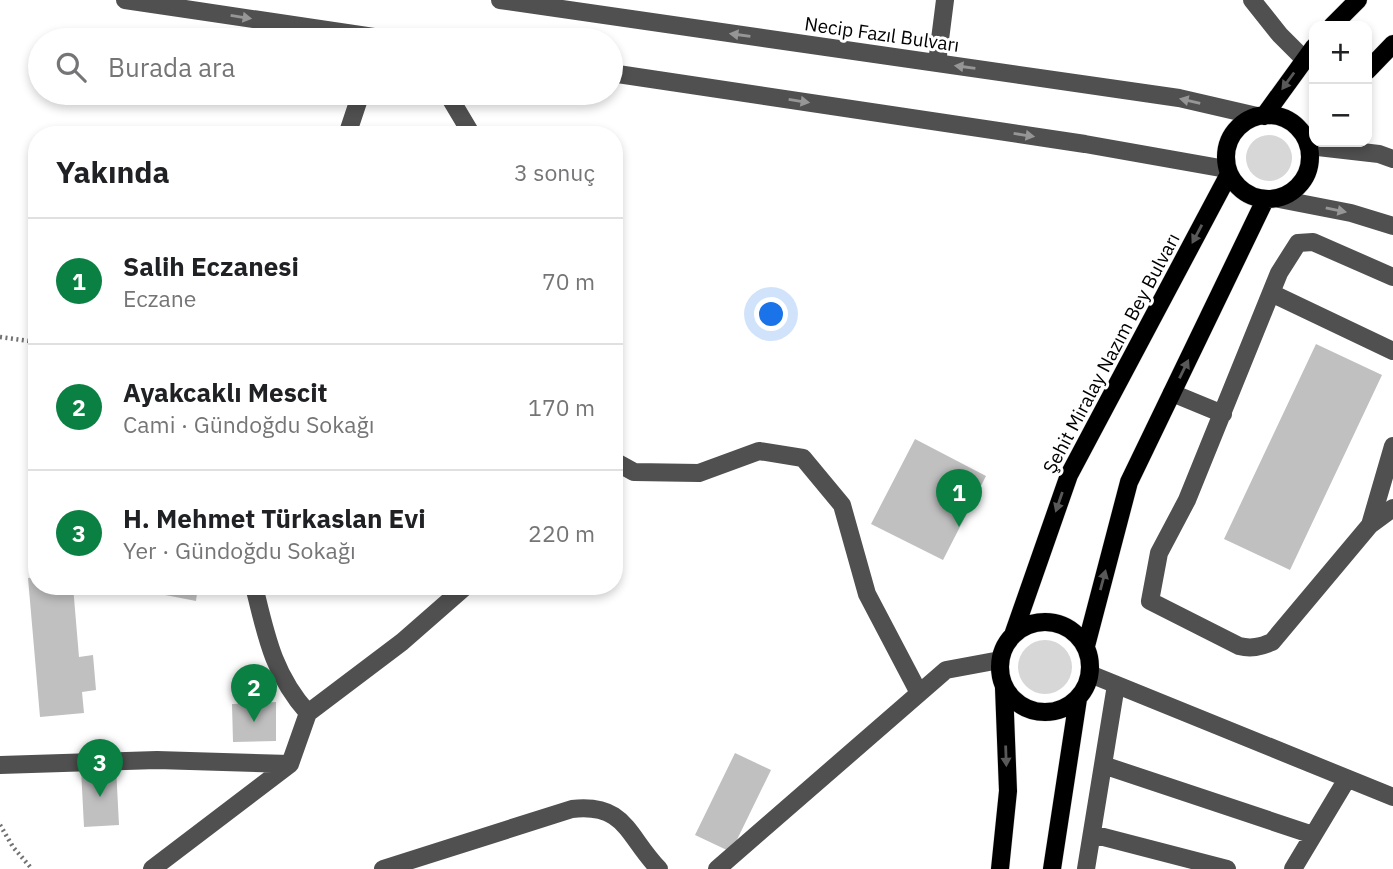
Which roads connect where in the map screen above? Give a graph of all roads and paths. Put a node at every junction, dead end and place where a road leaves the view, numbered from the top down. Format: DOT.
graph roads {
  1 [pos="125,0"];
  2 [pos="500,0"];
  3 [pos="945,0"];
  4 [pos="1252,0"];
  5 [pos="1359,0"];
  6 [pos="1337,21"];
  7 [pos="310,28"];
  8 [pos="1393,44"];
  9 [pos="1309,53"];
  10 [pos="937,63"];
  11 [pos="1372,66"];
  12 [pos="623,75"];
  13 [pos="357,105"];
  14 [pos="454,105"];
  15 [pos="1260,116"];
  16 [pos="350,126"];
  17 [pos="467,126"];
  18 [pos="1309,137"];
  19 [pos="1310,147"];
  20 [pos="1349,147"];
  21 [pos="1393,159"];
  22 [pos="1228,171"];
  23 [pos="1272,199"];
  24 [pos="1393,226"];
  25 [pos="1393,277"];
  26 [pos="1271,293"];
  27 [pos="0,337"];
  28 [pos="28,341"];
  29 [pos="1393,351"];
  30 [pos="1172,393"];
  31 [pos="1223,414"];
  32 [pos="1393,446"];
  33 [pos="623,466"];
  34 [pos="1393,508"];
  35 [pos="1370,525"];
  36 [pos="256,595"];
  37 [pos="456,595"];
  38 [pos="1013,635"];
  39 [pos="1086,646"];
  40 [pos="1000,660"];
  41 [pos="1090,674"];
  42 [pos="1116,685"];
  43 [pos="1004,688"];
  44 [pos="919,693"];
  45 [pos="1078,699"];
  46 [pos="307,713"];
  47 [pos="290,764"];
  48 [pos="0,765"];
  49 [pos="1103,765"];
  50 [pos="1347,779"];
  51 [pos="1393,797"];
  52 [pos="0,825"];
  53 [pos="1092,834"];
  54 [pos="1313,835"];
  55 [pos="32,869"];
  56 [pos="152,869"];
  57 [pos="383,869"];
  58 [pos="659,869"];
  59 [pos="717,869"];
  60 [pos="1000,869"];
  61 [pos="1052,869"];
  62 [pos="1086,869"];
  63 [pos="1227,869"];
  64 [pos="1293,869"];
  1 -- 7 [label="street, one-way"];
  10 -- 2 [label="street, Necip Fazıl Bulvarı, one-way"];
  3 -- 10 [label="street"];
  4 -- 9 [label="street"];
  5 -- 6 [label="main road"];
  8 -- 11 [label="main road"];
  9 -- 15 [label="main road, one-way"];
  15 -- 10 [label="street, Necip Fazıl Bulvarı, one-way"];
  12 -- 22 [label="street, one-way"];
  13 -- 16 [label="street"];
  14 -- 17 [label="street"];
  15 -- 18 [label="main road"];
  15 -- 22 [label="main road"];
  19 -- 23 [label="main road"];
  20 -- 21 [label="street"];
  22 -- 23 [label="main road"];
  22 -- 38 [label="main road, Şehit Miralay Nazım Bey Bulvarı, one-way"];
  23 -- 24 [label="street, one-way"];
  30 -- 23 [label="main road, one-way"];
  25 -- 26 [label="street"];
  26 -- 29 [label="street"];
  26 -- 31 [label="street"];
  27 -- 28 [label="path"];
  30 -- 31 [label="street"];
  39 -- 30 [label="main road, one-way"];
  31 -- 35 [label="street"];
  32 -- 35 [label="street"];
  33 -- 44 [label="street"];
  34 -- 35 [label="street"];
  36 -- 46 [label="street"];
  37 -- 46 [label="street"];
  38 -- 39 [label="main road"];
  38 -- 40 [label="main road"];
  39 -- 41 [label="main road"];
  40 -- 43 [label="main road"];
  40 -- 44 [label="street"];
  41 -- 42 [label="street"];
  41 -- 45 [label="main road"];
  42 -- 49 [label="street"];
  42 -- 50 [label="street"];
  43 -- 45 [label="main road"];
  43 -- 60 [label="main road, one-way"];
  44 -- 59 [label="street"];
  45 -- 61 [label="main road"];
  46 -- 47 [label="street"];
  47 -- 48 [label="street"];
  47 -- 56 [label="street"];
  49 -- 53 [label="street"];
  49 -- 54 [label="street"];
  50 -- 51 [label="street"];
  50 -- 54 [label="street"];
  52 -- 55 [label="path"];
  53 -- 62 [label="street"];
  53 -- 63 [label="street"];
  54 -- 64 [label="street"];
  57 -- 58 [label="street"];
}
